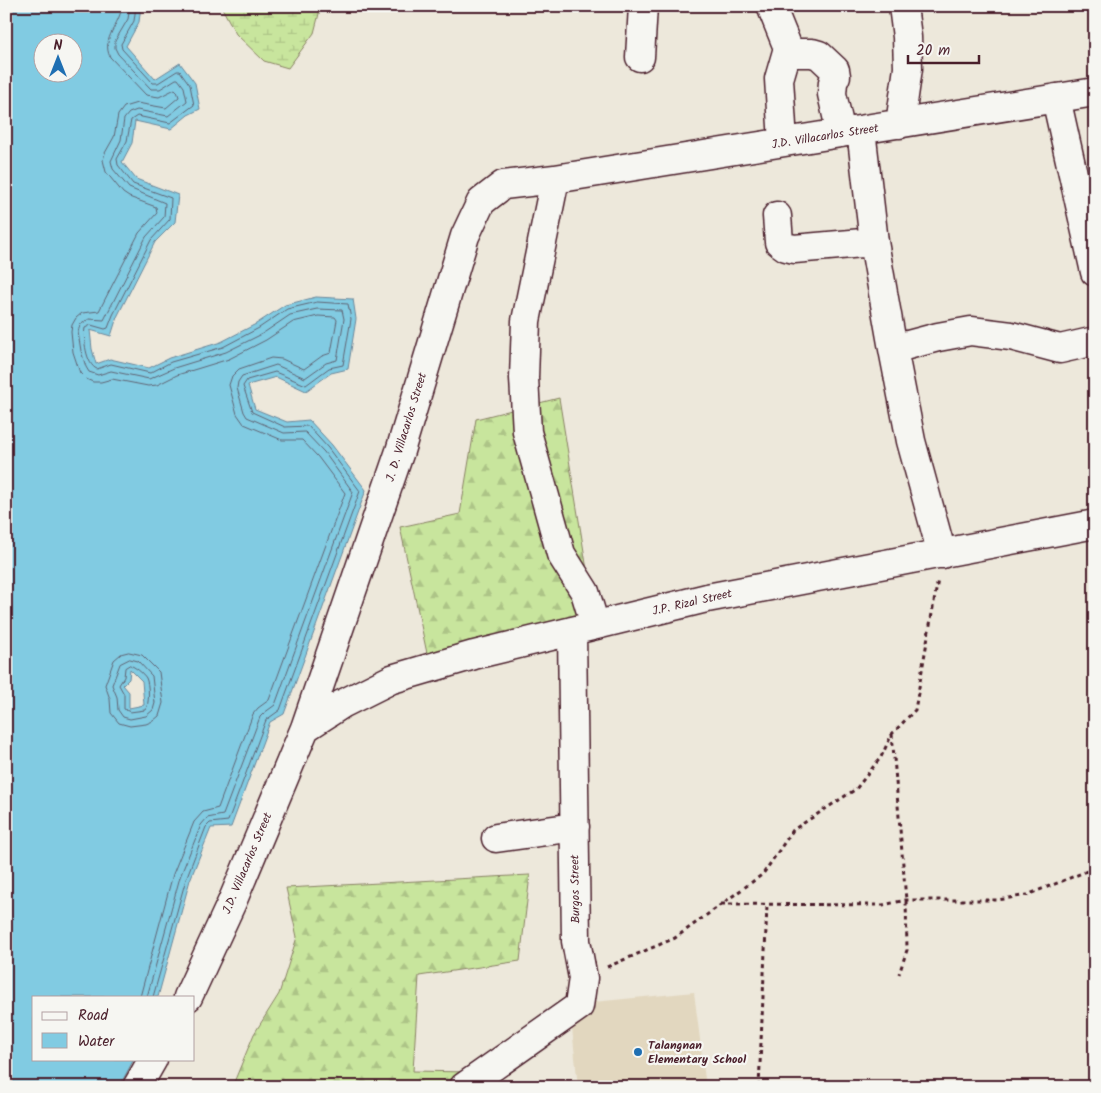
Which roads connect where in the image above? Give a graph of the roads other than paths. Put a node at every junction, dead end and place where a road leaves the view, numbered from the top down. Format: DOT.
graph roads {
  1 [pos="643,6"];
  2 [pos="771,6"];
  3 [pos="903,6"];
  4 [pos="788,48"];
  5 [pos="640,57"];
  6 [pos="1095,92"];
  7 [pos="1056,98"];
  8 [pos="900,124"];
  9 [pos="851,131"];
  10 [pos="783,142"];
  11 [pos="555,179"];
  12 [pos="777,216"];
  13 [pos="874,242"];
  14 [pos="1095,272"];
  15 [pos="1095,342"];
  16 [pos="893,349"];
  17 [pos="1095,524"];
  18 [pos="942,554"];
  19 [pos="583,628"];
  20 [pos="304,728"];
  21 [pos="575,826"];
  22 [pos="496,838"];
  23 [pos="188,996"];
  24 [pos="152,1060"];
  25 [pos="137,1087"];
  26 [pos="464,1087"];
  1 -- 5 [label="street"];
  2 -- 4 [label="street"];
  3 -- 8 [label="street"];
  4 -- 9 [label="street"];
  4 -- 10 [label="street"];
  6 -- 7 [label="street, J.D. Villacarlos Street"];
  7 -- 8 [label="street, J.D. Villacarlos Street"];
  7 -- 14 [label="street"];
  8 -- 9 [label="street, J.D. Villacarlos Street"];
  9 -- 10 [label="street, J.D. Villacarlos Street"];
  9 -- 13 [label="street"];
  10 -- 11 [label="street, J.D. Villacarlos Street"];
  11 -- 19 [label="street, Burgos Street"];
  11 -- 20 [label="street, J. D. Villacarlos Street"];
  12 -- 13 [label="street"];
  13 -- 16 [label="street"];
  15 -- 16 [label="street"];
  16 -- 18 [label="street"];
  17 -- 18 [label="street, J.P. Rizal Street"];
  18 -- 19 [label="street, J.P. Rizal Street"];
  19 -- 20 [label="street, J.P. Rizal Street"];
  19 -- 21 [label="street, Burgos Street"];
  20 -- 23 [label="street, J.D. Villacarlos Street"];
  21 -- 22 [label="street"];
  21 -- 26 [label="street, Burgos Street"];
  24 -- 25 [label="street"];
}
